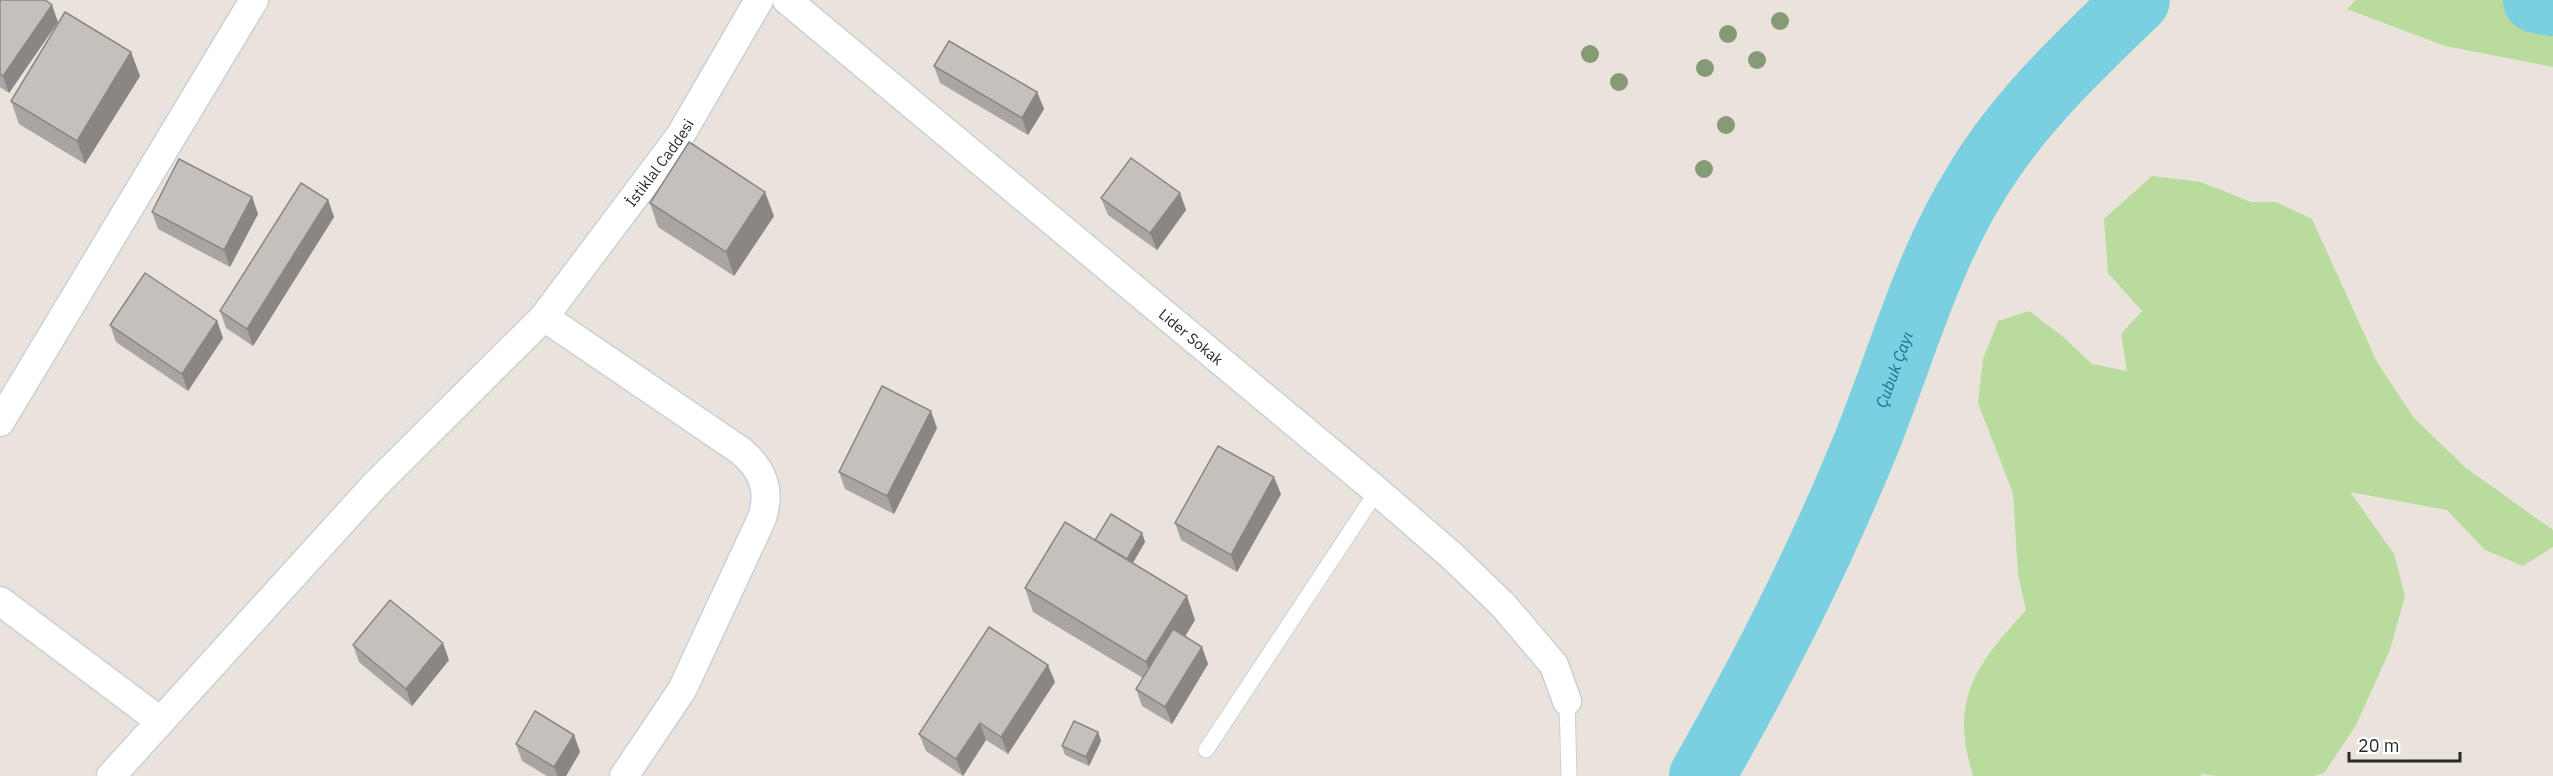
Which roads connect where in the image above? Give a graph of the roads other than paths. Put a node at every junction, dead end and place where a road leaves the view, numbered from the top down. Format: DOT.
graph roads {
  1 [pos="254,0"];
  2 [pos="759,0"];
  3 [pos="787,0"];
  4 [pos="544,317"];
  5 [pos="0,422"];
  6 [pos="1377,491"];
  7 [pos="0,601"];
  8 [pos="1567,701"];
  9 [pos="160,721"];
  10 [pos="1206,750"];
  11 [pos="111,776"];
  12 [pos="624,776"];
  13 [pos="1569,776"];
  1 -- 5 [label="street"];
  2 -- 4 [label="street, İstiklal Caddesi"];
  3 -- 6 [label="street, Lider Sokak"];
  4 -- 9 [label="street, İstiklal Caddesi"];
  4 -- 12 [label="street"];
  6 -- 8 [label="street, Lider Sokak"];
  6 -- 10 [label="lane"];
  7 -- 9 [label="street"];
  8 -- 13 [label="lane"];
  9 -- 11 [label="street, İstiklal Caddesi"];
}
